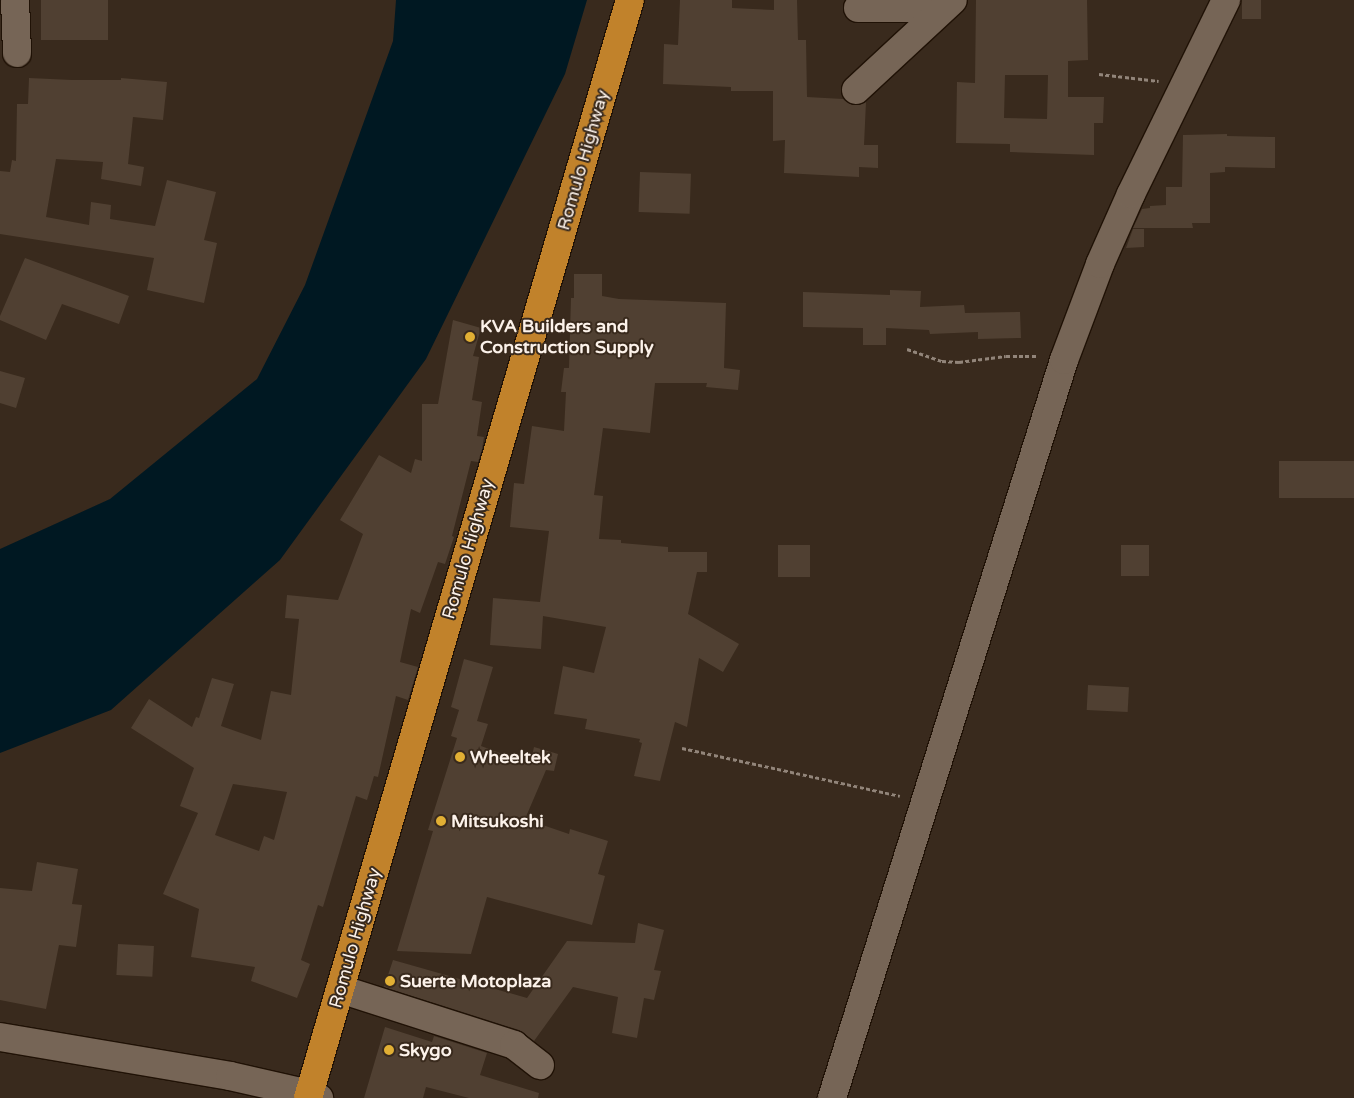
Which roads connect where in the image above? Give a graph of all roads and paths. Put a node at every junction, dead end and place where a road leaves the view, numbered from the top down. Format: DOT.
graph roads {
  1 [pos="15,0"];
  2 [pos="630,0"];
  3 [pos="1226,0"];
  4 [pos="948,4"];
  5 [pos="858,8"];
  6 [pos="17,53"];
  7 [pos="1099,74"];
  8 [pos="1184,84"];
  9 [pos="856,90"];
  10 [pos="907,350"];
  11 [pos="1064,360"];
  12 [pos="682,748"];
  13 [pos="925,801"];
  14 [pos="340,989"];
  15 [pos="0,1037"];
  16 [pos="540,1066"];
  17 [pos="312,1097"];
  18 [pos="832,1098"];
  1 -- 6 [label="street"];
  2 -- 14 [label="highway, Romulo Highway"];
  3 -- 8 [label="street"];
  4 -- 5 [label="street"];
  4 -- 9 [label="street"];
  7 -- 8 [label="path"];
  8 -- 11 [label="street"];
  10 -- 11 [label="path"];
  11 -- 13 [label="street"];
  12 -- 13 [label="path"];
  13 -- 18 [label="street"];
  14 -- 16 [label="street"];
  14 -- 17 [label="highway, Romulo Highway"];
  15 -- 17 [label="street"];
}
